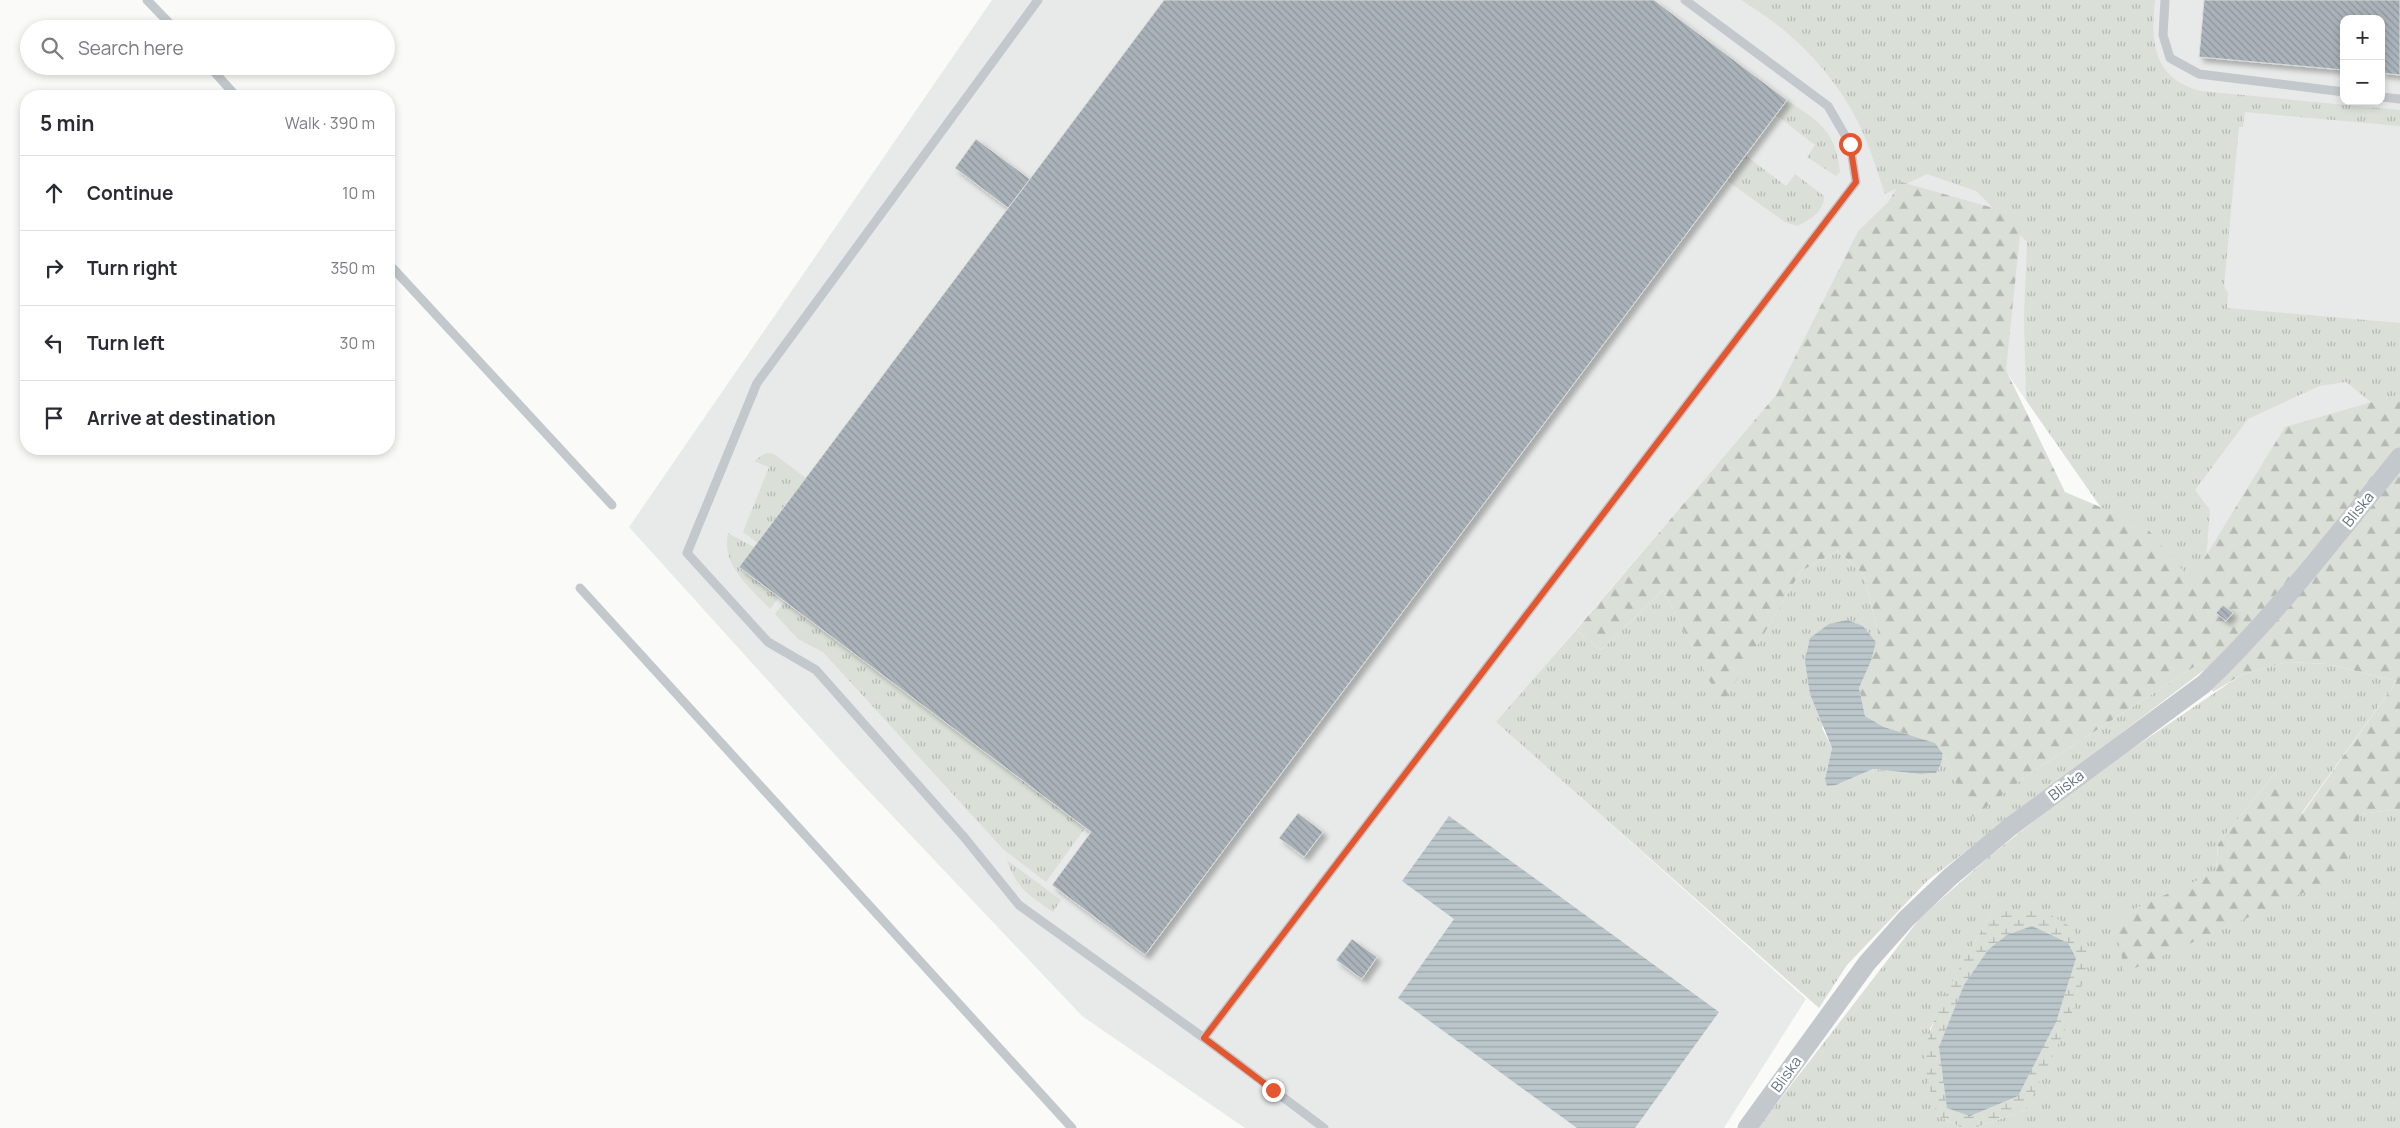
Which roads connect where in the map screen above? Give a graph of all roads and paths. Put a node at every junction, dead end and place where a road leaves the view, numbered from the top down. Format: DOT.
graph roads {
  1 [pos="147,0"];
  2 [pos="1038,0"];
  3 [pos="1685,0"];
  4 [pos="2165,0"];
  5 [pos="166,20"];
  6 [pos="217,75"];
  7 [pos="231,90"];
  8 [pos="2340,92"];
  9 [pos="2385,97"];
  10 [pos="2400,99"];
  11 [pos="395,270"];
  12 [pos="2400,457"];
  13 [pos="612,505"];
  14 [pos="580,588"];
  15 [pos="1204,1038"];
  16 [pos="1072,1128"];
  17 [pos="1324,1128"];
  18 [pos="1747,1128"];
  1 -- 5 [label="lane"];
  2 -- 15 [label="lane"];
  3 -- 15 [label="lane"];
  4 -- 8 [label="lane"];
  6 -- 7 [label="lane"];
  9 -- 10 [label="lane"];
  11 -- 13 [label="lane"];
  12 -- 18 [label="street, Bliska"];
  14 -- 16 [label="lane"];
  15 -- 17 [label="lane"];
}
